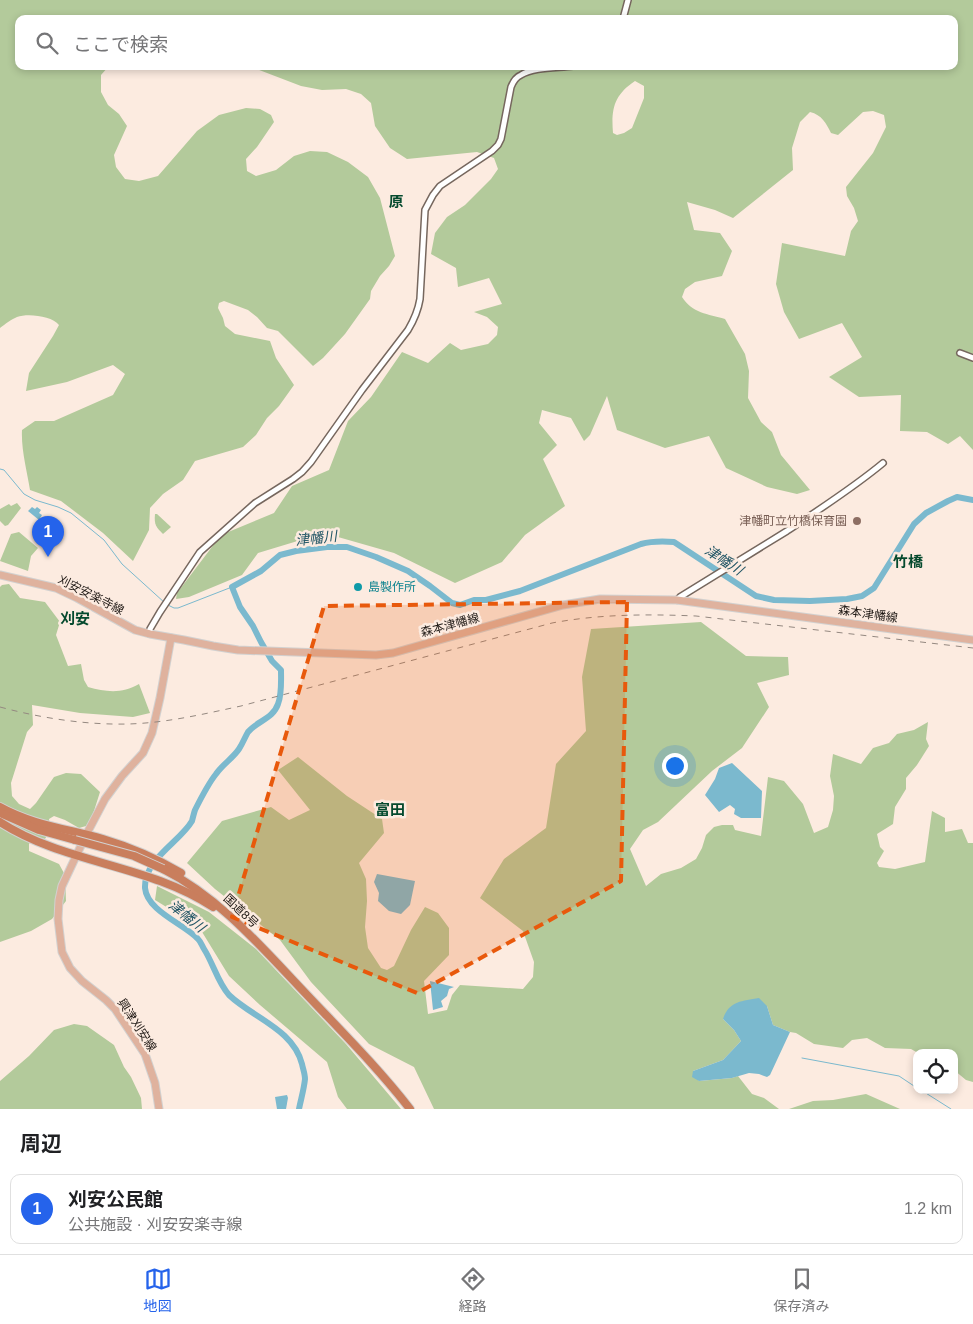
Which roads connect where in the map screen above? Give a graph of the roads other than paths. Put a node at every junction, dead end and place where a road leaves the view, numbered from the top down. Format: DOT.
graph roads {
  1 [pos="628,0"];
  2 [pos="624,15"];
  3 [pos="543,70"];
  4 [pos="960,352"];
  5 [pos="973,358"];
  6 [pos="883,463"];
  7 [pos="0,575"];
  8 [pos="677,600"];
  9 [pos="150,634"];
  10 [pos="171,638"];
  11 [pos="973,640"];
  12 [pos="0,807"];
  13 [pos="0,813"];
  14 [pos="0,822"];
  15 [pos="86,835"];
  16 [pos="76,855"];
  17 [pos="165,867"];
  18 [pos="256,941"];
  19 [pos="159,1109"];
  20 [pos="410,1109"];
  1 -- 2 [label="street"];
  3 -- 9 [label="street"];
  4 -- 5 [label="street"];
  6 -- 8 [label="street"];
  7 -- 9 [label="main road, 刈安安楽寺線"];
  8 -- 10 [label="main road, 森本津幡線"];
  8 -- 11 [label="main road, 森本津幡線"];
  9 -- 10 [label="main road, 刈安安楽寺線"];
  10 -- 15 [label="main road"];
  12 -- 15 [label="highway"];
  13 -- 17 [label="highway, 国道8号, bridge"];
  14 -- 16 [label="highway"];
  15 -- 16 [label="main road"];
  15 -- 17 [label="highway"];
  16 -- 18 [label="highway"];
  16 -- 19 [label="main road, 興津刈安線"];
  17 -- 18 [label="highway, 国道8号"];
  18 -- 20 [label="highway, 国道8号"];
}
